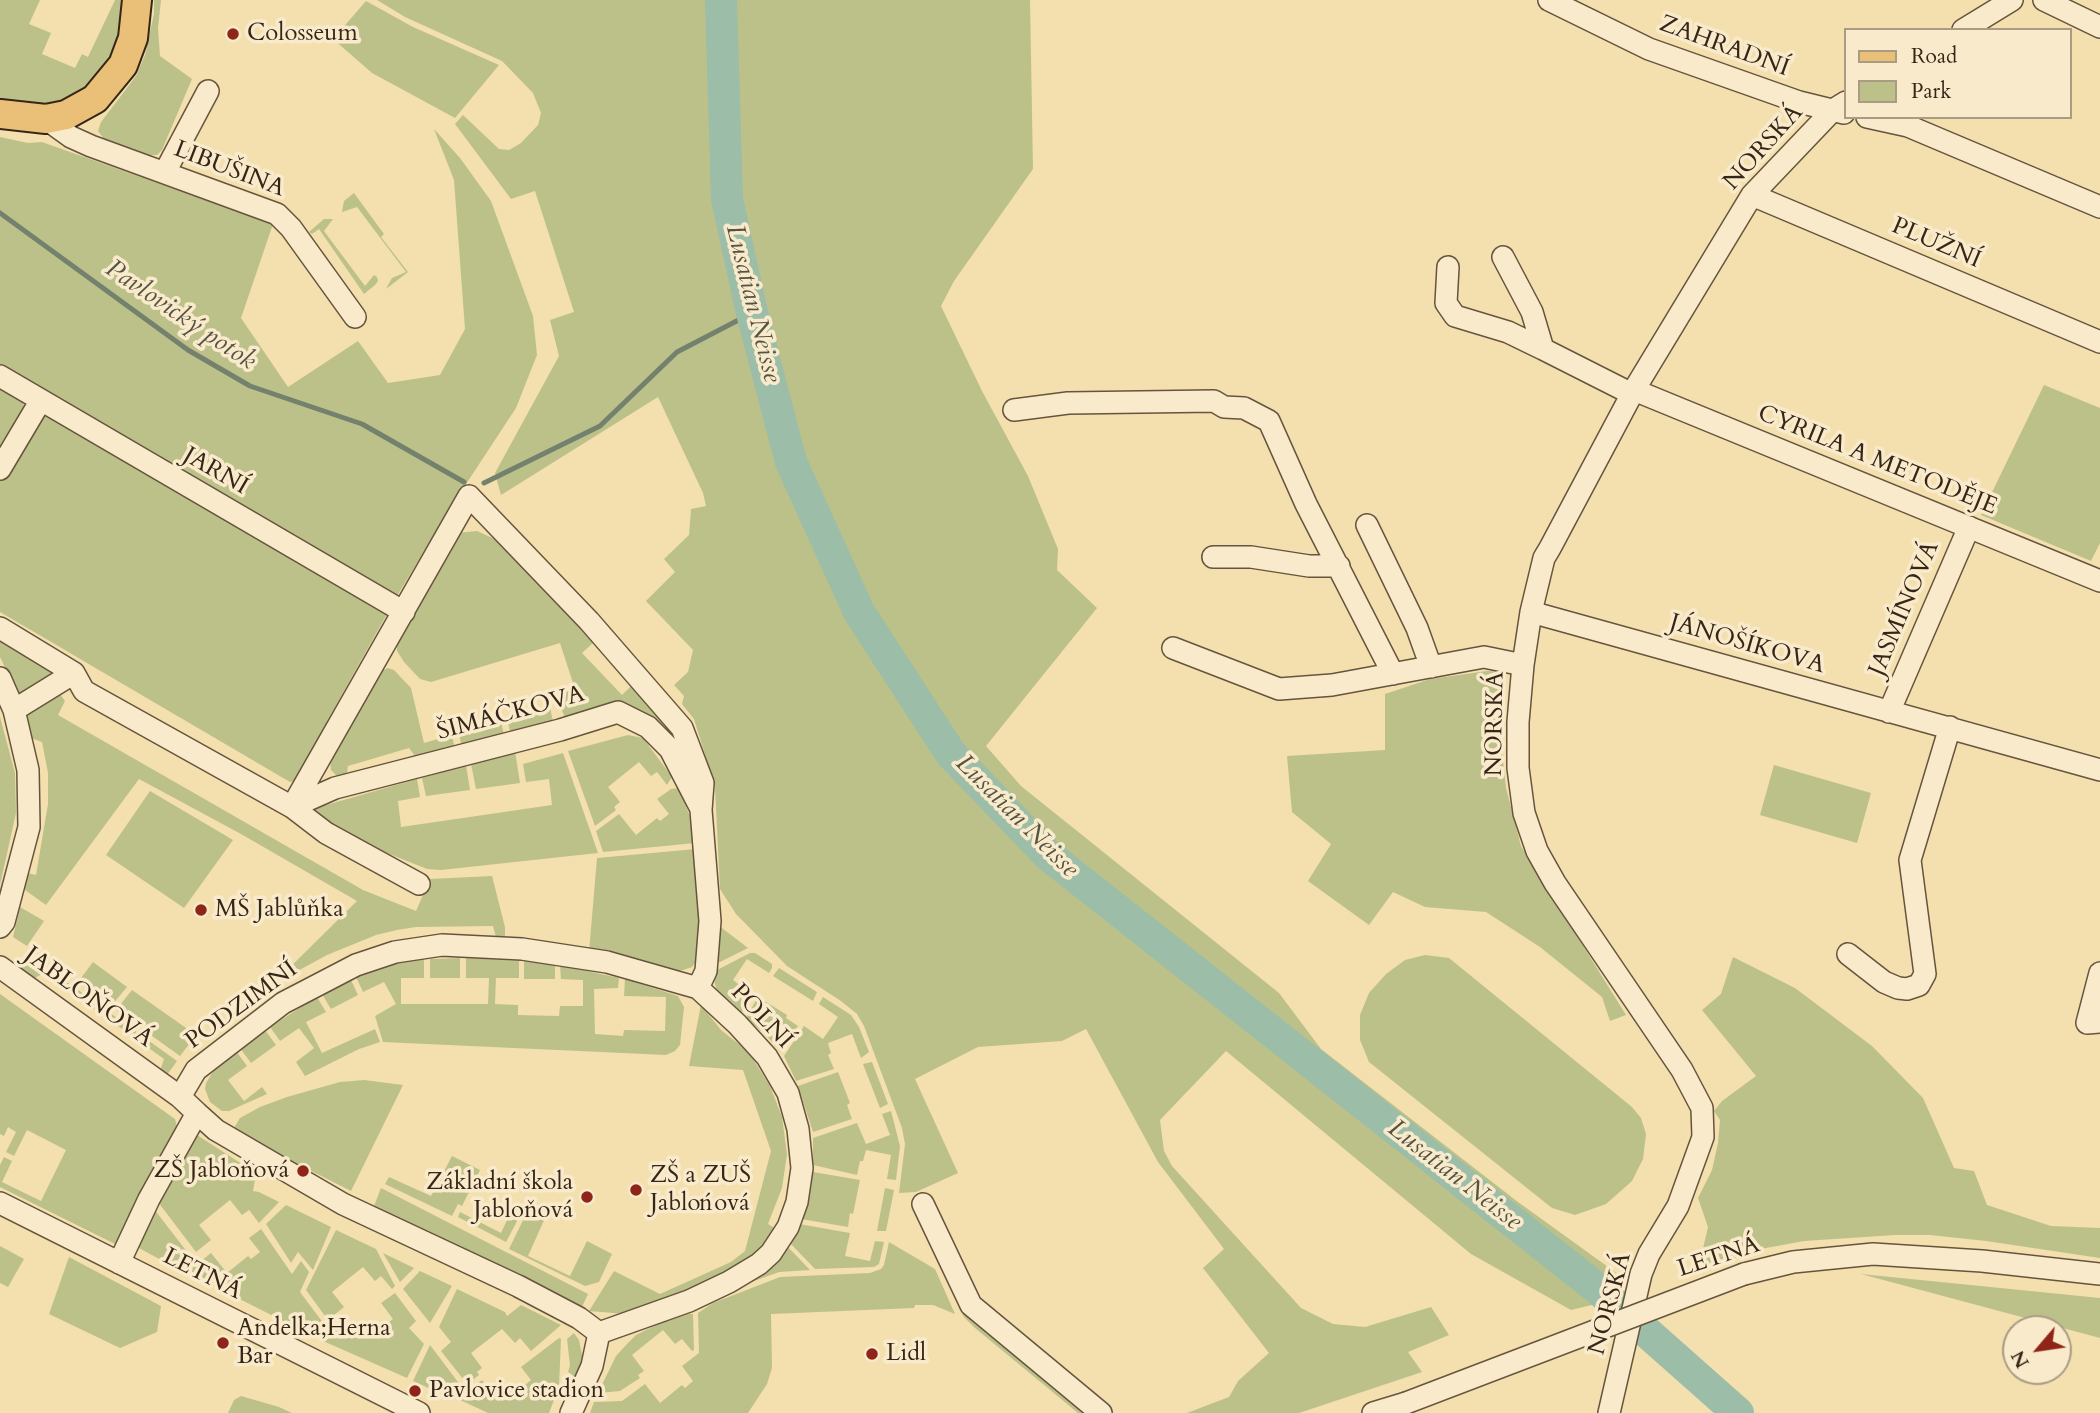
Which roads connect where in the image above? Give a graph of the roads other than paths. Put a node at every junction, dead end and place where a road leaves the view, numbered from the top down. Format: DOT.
graph roads {
  1 [pos="137,0"];
  2 [pos="1549,0"];
  3 [pos="2012,0"];
  4 [pos="2044,0"];
  5 [pos="2100,27"];
  6 [pos="1967,28"];
  7 [pos="208,91"];
  8 [pos="1842,108"];
  9 [pos="0,114"];
  10 [pos="46,119"];
  11 [pos="1876,119"];
  12 [pos="165,172"];
  13 [pos="1752,195"];
  14 [pos="2100,207"];
  15 [pos="1503,257"];
  16 [pos="1448,267"];
  17 [pos="355,317"];
  18 [pos="2100,342"];
  19 [pos="1543,349"];
  20 [pos="0,376"];
  21 [pos="1633,392"];
  22 [pos="41,400"];
  23 [pos="1014,410"];
  24 [pos="0,469"];
  25 [pos="1367,525"];
  26 [pos="1969,527"];
  27 [pos="1213,557"];
  28 [pos="1339,566"];
  29 [pos="2100,581"];
  30 [pos="404,612"];
  31 [pos="1531,612"];
  32 [pos="0,628"];
  33 [pos="1173,648"];
  34 [pos="1523,665"];
  35 [pos="1431,667"];
  36 [pos="74,673"];
  37 [pos="1393,674"];
  38 [pos="0,678"];
  39 [pos="14,710"];
  40 [pos="1889,712"];
  41 [pos="1950,727"];
  42 [pos="2100,770"];
  43 [pos="292,807"];
  44 [pos="701,810"];
  45 [pos="419,884"];
  46 [pos="0,927"];
  47 [pos="1848,954"];
  48 [pos="0,967"];
  49 [pos="2100,973"];
  50 [pos="698,988"];
  51 [pos="2094,1022"];
  52 [pos="180,1097"];
  53 [pos="197,1112"];
  54 [pos="0,1203"];
  55 [pos="922,1204"];
  56 [pos="119,1263"];
  57 [pos="2100,1274"];
  58 [pos="599,1333"];
  59 [pos="419,1413"];
  60 [pos="570,1413"];
  61 [pos="1101,1413"];
  62 [pos="1373,1413"];
  63 [pos="1609,1413"];
  1 -- 10 [label="main road"];
  2 -- 8 [label="street, ZAHRADNÍ"];
  3 -- 6 [label="street"];
  4 -- 5 [label="street"];
  7 -- 12 [label="street"];
  8 -- 13 [label="street, NORSKÁ"];
  9 -- 10 [label="main road"];
  10 -- 12 [label="street, LIBUŠINA"];
  11 -- 14 [label="street"];
  12 -- 17 [label="street, LIBUŠINA"];
  13 -- 18 [label="street, PLUŽNÍ"];
  13 -- 21 [label="street, NORSKÁ"];
  15 -- 19 [label="street"];
  16 -- 19 [label="street, CYRILA A METODĚJE"];
  19 -- 21 [label="street, CYRILA A METODĚJE"];
  20 -- 22 [label="street, JARNÍ"];
  21 -- 26 [label="street, CYRILA A METODĚJE"];
  21 -- 31 [label="street, NORSKÁ"];
  22 -- 24 [label="street"];
  22 -- 30 [label="street, JARNÍ"];
  23 -- 28 [label="street"];
  25 -- 35 [label="street"];
  26 -- 29 [label="street, CYRILA A METODĚJE"];
  26 -- 40 [label="street, JASMÍNOVÁ"];
  27 -- 28 [label="street"];
  28 -- 37 [label="street"];
  30 -- 43 [label="street"];
  30 -- 44 [label="street, POLNÍ"];
  31 -- 34 [label="street, NORSKÁ"];
  31 -- 40 [label="street, JÁNOŠÍKOVA"];
  32 -- 36 [label="street"];
  33 -- 37 [label="street"];
  34 -- 35 [label="street"];
  34 -- 63 [label="street, NORSKÁ"];
  35 -- 37 [label="street"];
  36 -- 39 [label="street"];
  36 -- 43 [label="street"];
  38 -- 39 [label="street"];
  39 -- 46 [label="street"];
  40 -- 41 [label="street, JÁNOŠÍKOVA"];
  41 -- 42 [label="street, JÁNOŠÍKOVA"];
  41 -- 47 [label="street"];
  43 -- 44 [label="street, ŠIMÁČKOVA"];
  43 -- 45 [label="street"];
  44 -- 50 [label="street, POLNÍ"];
  48 -- 52 [label="street, JABLOŇOVÁ"];
  49 -- 51 [label="street"];
  50 -- 52 [label="street, PODZIMNÍ"];
  50 -- 58 [label="street, POLNÍ"];
  52 -- 53 [label="street"];
  53 -- 56 [label="street"];
  53 -- 58 [label="street"];
  54 -- 56 [label="street, LETNÁ"];
  55 -- 61 [label="street"];
  56 -- 59 [label="street, LETNÁ"];
  57 -- 62 [label="street, LETNÁ, bridge"];
  58 -- 60 [label="street"];
}
